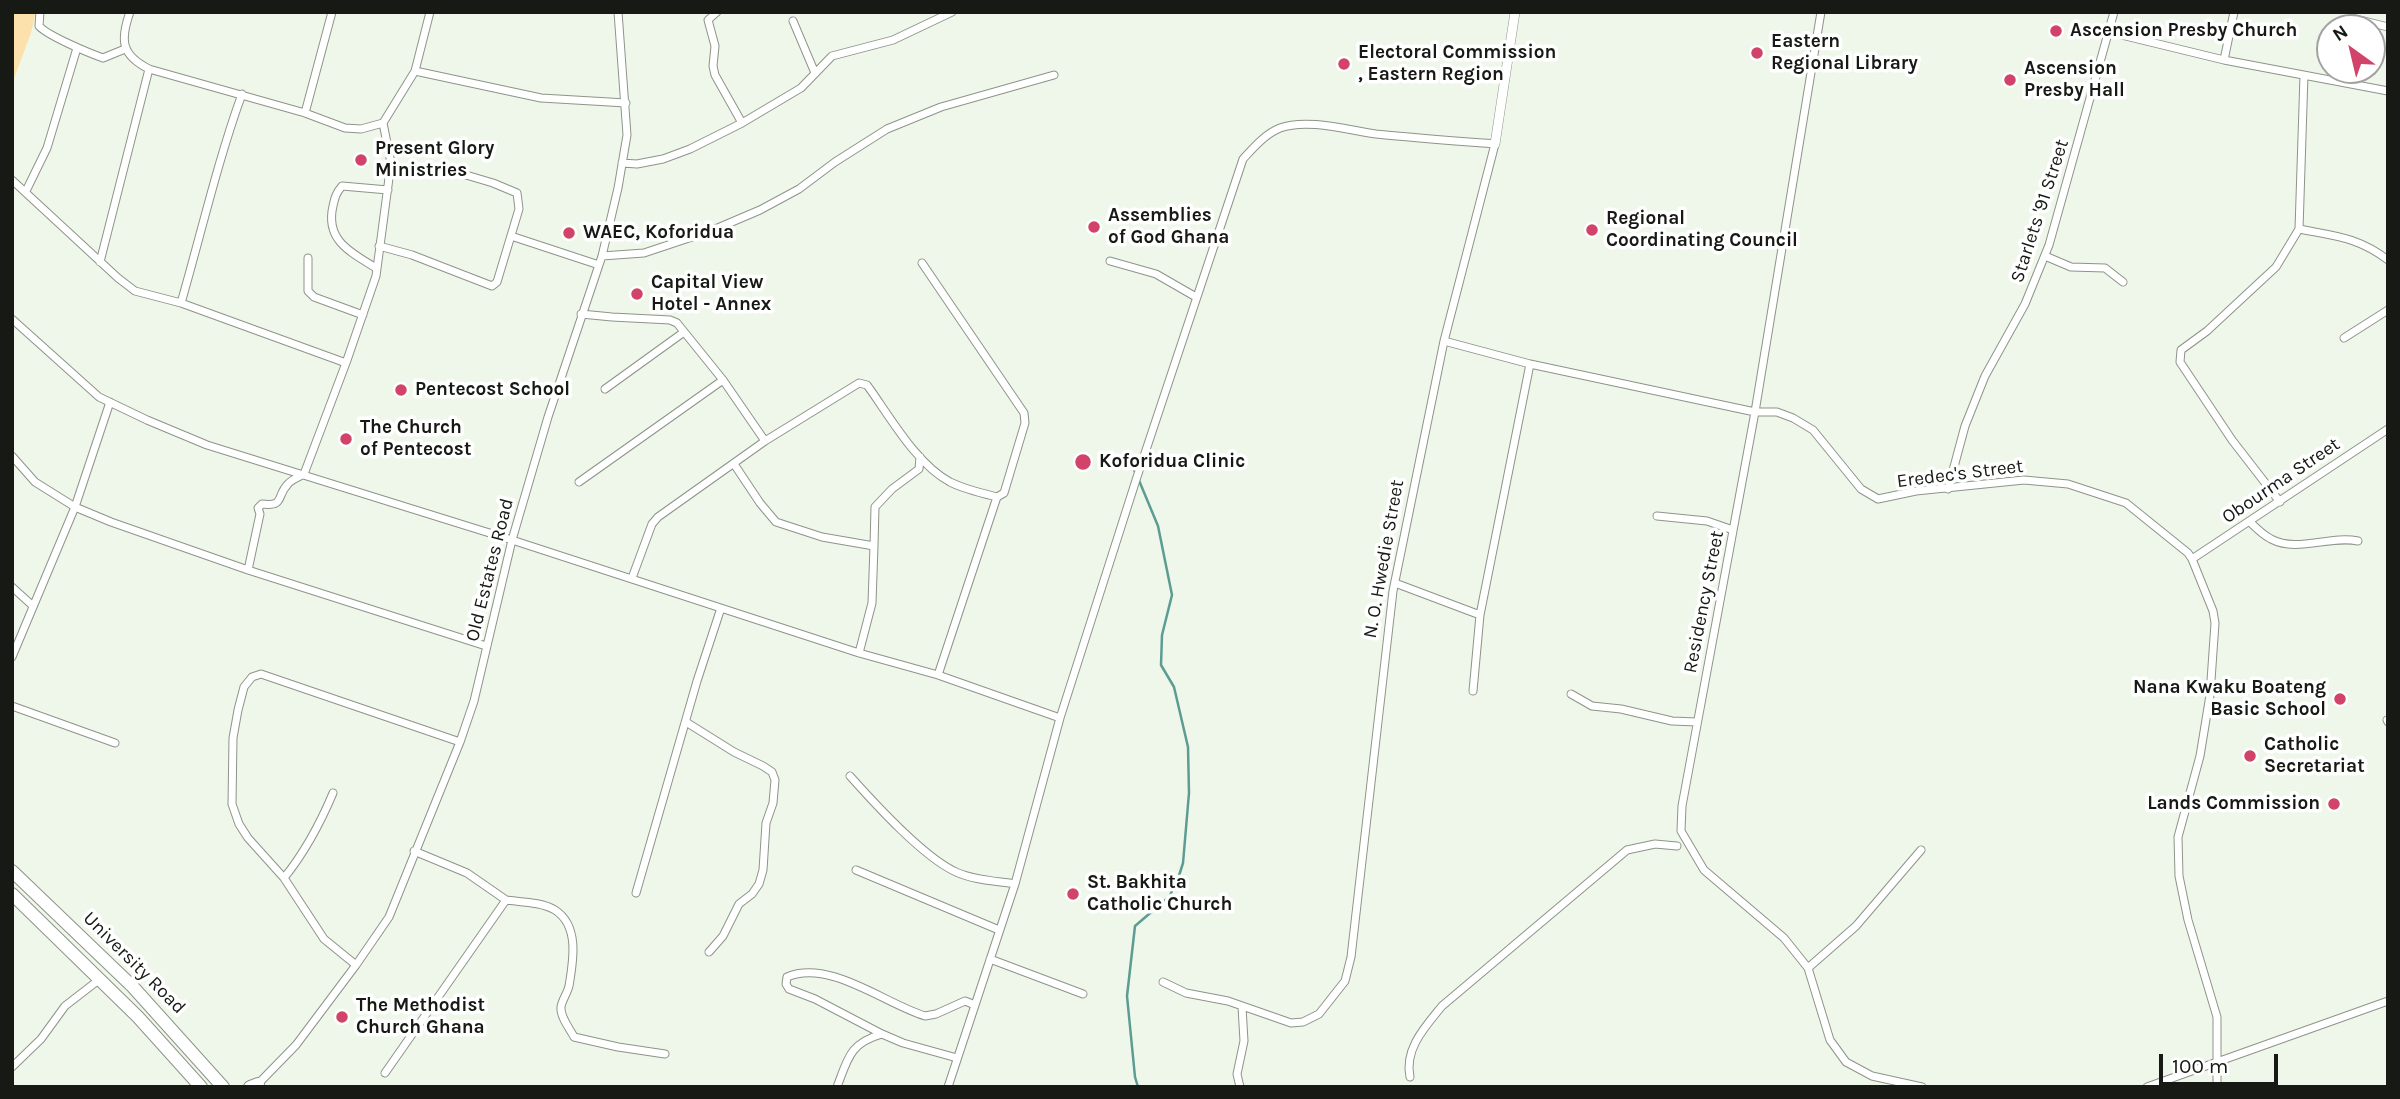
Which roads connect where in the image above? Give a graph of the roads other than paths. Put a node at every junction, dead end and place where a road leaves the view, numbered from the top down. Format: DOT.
graph roads {
  1 [pos="40,12"];
  2 [pos="130,12"];
  3 [pos="332,12"];
  4 [pos="430,12"];
  5 [pos="618,12"];
  6 [pos="718,12"];
  7 [pos="953,12"];
  8 [pos="1515,12"];
  9 [pos="1821,12"];
  10 [pos="2114,12"];
  11 [pos="2234,12"];
  12 [pos="793,21"];
  13 [pos="2109,32"];
  14 [pos="77,48"];
  15 [pos="125,49"];
  16 [pos="2224,60"];
  17 [pos="149,69"];
  18 [pos="415,71"];
  19 [pos="815,74"];
  20 [pos="1054,75"];
  21 [pos="2304,75"];
  22 [pos="2388,91"];
  23 [pos="242,94"];
  24 [pos="625,103"];
  25 [pos="304,113"];
  26 [pos="383,123"];
  27 [pos="742,123"];
  28 [pos="1495,144"];
  29 [pos="622,163"];
  30 [pos="467,175"];
  31 [pos="12,180"];
  32 [pos="388,190"];
  33 [pos="26,191"];
  34 [pos="2299,229"];
  35 [pos="511,236"];
  36 [pos="379,246"];
  37 [pos="602,256"];
  38 [pos="2045,256"];
  39 [pos="308,258"];
  40 [pos="2388,260"];
  41 [pos="1111,261"];
  42 [pos="100,262"];
  43 [pos="922,263"];
  44 [pos="599,265"];
  45 [pos="376,268"];
  46 [pos="2123,282"];
  47 [pos="1196,297"];
  48 [pos="181,303"];
  49 [pos="2388,310"];
  50 [pos="581,314"];
  51 [pos="363,315"];
  52 [pos="12,319"];
  53 [pos="684,332"];
  54 [pos="2344,338"];
  55 [pos="1444,341"];
  56 [pos="346,363"];
  57 [pos="1530,364"];
  58 [pos="723,380"];
  59 [pos="605,389"];
  60 [pos="110,402"];
  61 [pos="1755,412"];
  62 [pos="2388,429"];
  63 [pos="765,440"];
  64 [pos="12,456"];
  65 [pos="920,457"];
  66 [pos="734,464"];
  67 [pos="304,474"];
  68 [pos="579,482"];
  69 [pos="1948,489"];
  70 [pos="997,497"];
  71 [pos="2280,502"];
  72 [pos="75,507"];
  73 [pos="1657,516"];
  74 [pos="2250,522"];
  75 [pos="1733,530"];
  76 [pos="512,540"];
  77 [pos="2358,541"];
  78 [pos="874,546"];
  79 [pos="2192,559"];
  80 [pos="248,570"];
  81 [pos="632,578"];
  82 [pos="1395,583"];
  83 [pos="12,587"];
  84 [pos="33,606"];
  85 [pos="721,608"];
  86 [pos="1480,615"];
  87 [pos="486,646"];
  88 [pos="859,653"];
  89 [pos="12,657"];
  90 [pos="938,675"];
  91 [pos="1473,691"];
  92 [pos="1571,694"];
  93 [pos="12,706"];
  94 [pos="1060,718"];
  95 [pos="686,722"];
  96 [pos="1697,722"];
  97 [pos="460,742"];
  98 [pos="115,743"];
  99 [pos="850,776"];
  100 [pos="333,793"];
  101 [pos="1677,846"];
  102 [pos="1921,850"];
  103 [pos="414,851"];
  104 [pos="856,870"];
  105 [pos="12,871"];
  106 [pos="284,878"];
  107 [pos="1015,884"];
  108 [pos="636,893"];
  109 [pos="12,894"];
  110 [pos="506,900"];
  111 [pos="999,930"];
  112 [pos="709,952"];
  113 [pos="990,959"];
  114 [pos="356,965"];
  115 [pos="1808,968"];
  116 [pos="100,979"];
  117 [pos="1163,982"];
  118 [pos="1083,994"];
  119 [pos="2388,1001"];
  120 [pos="975,1005"];
  121 [pos="1242,1007"];
  122 [pos="882,1034"];
  123 [pos="665,1054"];
  124 [pos="957,1058"];
  125 [pos="2215,1062"];
  126 [pos="12,1067"];
  127 [pos="384,1073"];
  128 [pos="1410,1077"];
  129 [pos="225,1086"];
  130 [pos="255,1086"];
  131 [pos="201,1087"];
  132 [pos="837,1087"];
  133 [pos="948,1087"];
  134 [pos="1240,1087"];
  135 [pos="1922,1087"];
  136 [pos="2147,1087"];
  137 [pos="2217,1087"];
  1 -- 14 [label="street"];
  2 -- 15 [label="street"];
  3 -- 25 [label="street"];
  4 -- 18 [label="street"];
  5 -- 24 [label="street, Old Estates Road"];
  6 -- 27 [label="street"];
  7 -- 19 [label="street"];
  8 -- 28 [label="street, N. O. Hwedie Street"];
  9 -- 61 [label="street, Residency Street"];
  10 -- 13 [label="street, Starlets '91 Street"];
  11 -- 16 [label="street"];
  12 -- 19 [label="street"];
  13 -- 16 [label="street"];
  13 -- 38 [label="street, Starlets '91 Street"];
  14 -- 15 [label="street"];
  14 -- 33 [label="street"];
  15 -- 17 [label="street"];
  16 -- 21 [label="street"];
  17 -- 23 [label="street"];
  17 -- 42 [label="street"];
  18 -- 24 [label="street"];
  18 -- 26 [label="street"];
  19 -- 27 [label="street"];
  20 -- 37 [label="street"];
  21 -- 22 [label="street"];
  21 -- 34 [label="street"];
  23 -- 25 [label="street"];
  23 -- 48 [label="street"];
  24 -- 29 [label="street, Old Estates Road"];
  25 -- 26 [label="street"];
  26 -- 32 [label="street"];
  27 -- 29 [label="street"];
  28 -- 47 [label="street"];
  28 -- 55 [label="street, N. O. Hwedie Street"];
  29 -- 37 [label="street, Old Estates Road"];
  30 -- 35 [label="street"];
  31 -- 33 [label="street"];
  32 -- 36 [label="street"];
  32 -- 45 [label="street"];
  33 -- 42 [label="street"];
  34 -- 40 [label="street"];
  34 -- 71 [label="street"];
  35 -- 36 [label="street"];
  35 -- 44 [label="street"];
  36 -- 45 [label="street"];
  37 -- 44 [label="street, Old Estates Road"];
  38 -- 46 [label="street"];
  38 -- 69 [label="street, Starlets '91 Street"];
  39 -- 51 [label="street"];
  41 -- 47 [label="street"];
  42 -- 48 [label="street"];
  43 -- 70 [label="street"];
  44 -- 50 [label="street, Old Estates Road"];
  45 -- 51 [label="street"];
  47 -- 94 [label="street"];
  48 -- 56 [label="street"];
  49 -- 54 [label="street"];
  50 -- 53 [label="street"];
  50 -- 76 [label="street, Old Estates Road"];
  51 -- 56 [label="street"];
  52 -- 60 [label="street"];
  53 -- 58 [label="street"];
  53 -- 59 [label="street"];
  55 -- 57 [label="street, Eredec's Street"];
  55 -- 82 [label="street, N. O. Hwedie Street"];
  56 -- 67 [label="street"];
  57 -- 61 [label="street, Eredec's Street"];
  57 -- 86 [label="street"];
  58 -- 63 [label="street"];
  58 -- 68 [label="street"];
  60 -- 67 [label="street"];
  60 -- 72 [label="street"];
  61 -- 69 [label="street, Eredec's Street"];
  61 -- 75 [label="street, Residency Street"];
  62 -- 71 [label="street, Obourma Street"];
  63 -- 65 [label="street"];
  63 -- 66 [label="street"];
  64 -- 72 [label="street"];
  65 -- 70 [label="street"];
  65 -- 78 [label="street"];
  66 -- 78 [label="street"];
  66 -- 81 [label="street"];
  67 -- 76 [label="street"];
  67 -- 80 [label="street"];
  69 -- 79 [label="street, Eredec's Street"];
  70 -- 90 [label="street"];
  71 -- 74 [label="street, Obourma Street"];
  72 -- 80 [label="street"];
  72 -- 84 [label="street"];
  73 -- 75 [label="street"];
  74 -- 77 [label="street"];
  74 -- 79 [label="street, Obourma Street"];
  75 -- 96 [label="street, Residency Street"];
  76 -- 81 [label="street"];
  76 -- 87 [label="street, Old Estates Road"];
  78 -- 88 [label="street"];
  79 -- 125 [label="street, Eredec's Street"];
  80 -- 87 [label="street"];
  81 -- 85 [label="street"];
  82 -- 86 [label="street"];
  82 -- 121 [label="street, N. O. Hwedie Street"];
  83 -- 84 [label="street"];
  84 -- 89 [label="street"];
  85 -- 88 [label="street"];
  85 -- 95 [label="street"];
  86 -- 91 [label="street"];
  87 -- 97 [label="street, Old Estates Road"];
  88 -- 90 [label="street"];
  90 -- 94 [label="street"];
  92 -- 96 [label="street"];
  93 -- 98 [label="street"];
  94 -- 107 [label="street"];
  95 -- 108 [label="street"];
  95 -- 112 [label="street"];
  96 -- 115 [label="street, Residency Street"];
  97 -- 103 [label="street, Old Estates Road"];
  97 -- 106 [label="street"];
  99 -- 107 [label="street"];
  100 -- 106 [label="street"];
  101 -- 128 [label="street"];
  102 -- 115 [label="street"];
  103 -- 110 [label="street"];
  103 -- 114 [label="street, Old Estates Road"];
  104 -- 111 [label="street"];
  105 -- 129 [label="highway, University Road"];
  106 -- 114 [label="street"];
  107 -- 111 [label="street"];
  109 -- 116 [label="highway, University Road"];
  110 -- 123 [label="street"];
  110 -- 127 [label="street"];
  111 -- 113 [label="street"];
  113 -- 118 [label="street"];
  113 -- 120 [label="street"];
  114 -- 130 [label="street, Old Estates Road"];
  115 -- 135 [label="street, Residency Street"];
  116 -- 126 [label="street"];
  116 -- 131 [label="highway, University Road"];
  117 -- 121 [label="street, N. O. Hwedie Street"];
  119 -- 125 [label="street"];
  120 -- 122 [label="street"];
  120 -- 124 [label="street"];
  121 -- 134 [label="street"];
  122 -- 124 [label="street"];
  122 -- 132 [label="street"];
  124 -- 133 [label="street"];
  125 -- 136 [label="street"];
  125 -- 137 [label="street, Eredec's Street"];
}
